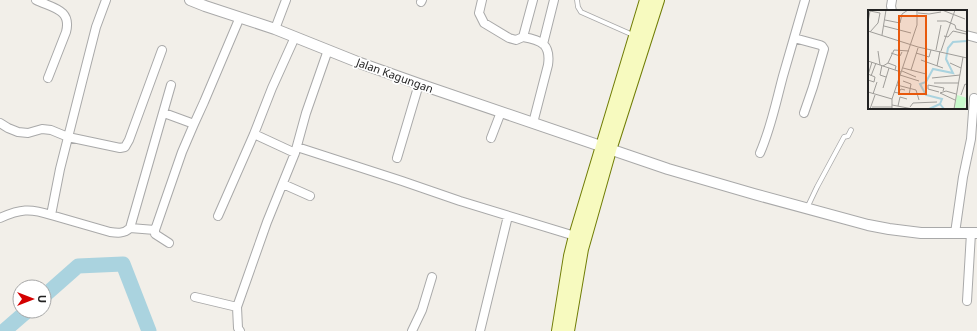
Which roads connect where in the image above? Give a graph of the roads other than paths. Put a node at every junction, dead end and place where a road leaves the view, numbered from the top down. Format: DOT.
graph roads {
  1 [pos="38,0"];
  2 [pos="106,0"];
  3 [pos="190,0"];
  4 [pos="286,0"];
  5 [pos="482,0"];
  6 [pos="532,0"];
  7 [pos="554,0"];
  8 [pos="577,0"];
  9 [pos="646,0"];
  10 [pos="658,0"];
  11 [pos="805,0"];
  12 [pos="892,0"];
  13 [pos="892,10"];
  14 [pos="240,17"];
  15 [pos="275,29"];
  16 [pos="967,35"];
  17 [pos="634,36"];
  18 [pos="295,37"];
  19 [pos="523,37"];
  20 [pos="794,38"];
  21 [pos="977,38"];
  22 [pos="542,44"];
  23 [pos="162,50"];
  24 [pos="328,50"];
  25 [pos="48,78"];
  26 [pos="419,84"];
  27 [pos="172,85"];
  28 [pos="972,98"];
  29 [pos="501,112"];
  30 [pos="164,113"];
  31 [pos="804,113"];
  32 [pos="0,123"];
  33 [pos="533,123"];
  34 [pos="194,124"];
  35 [pos="851,130"];
  36 [pos="254,134"];
  37 [pos="68,136"];
  38 [pos="491,138"];
  39 [pos="606,148"];
  40 [pos="296,150"];
  41 [pos="760,153"];
  42 [pos="397,158"];
  43 [pos="283,184"];
  44 [pos="310,196"];
  45 [pos="807,208"];
  46 [pos="50,215"];
  47 [pos="218,216"];
  48 [pos="508,216"];
  49 [pos="0,218"];
  50 [pos="130,228"];
  51 [pos="155,230"];
  52 [pos="955,233"];
  53 [pos="974,233"];
  54 [pos="575,236"];
  55 [pos="169,243"];
  56 [pos="432,277"];
  57 [pos="195,297"];
  58 [pos="967,301"];
  59 [pos="237,307"];
  60 [pos="240,331"];
  61 [pos="412,331"];
  62 [pos="480,331"];
  63 [pos="558,331"];
  64 [pos="568,331"];
  1 -- 25 [label="street"];
  2 -- 37 [label="street"];
  3 -- 14 [label="street, Jalan Kagungan"];
  4 -- 15 [label="street"];
  5 -- 19 [label="street"];
  6 -- 19 [label="street"];
  7 -- 22 [label="street"];
  8 -- 17 [label="lane"];
  9 -- 17 [label="main road"];
  10 -- 39 [label="main road"];
  11 -- 20 [label="street"];
  12 -- 13 [label="street"];
  14 -- 15 [label="street, Jalan Kagungan"];
  14 -- 34 [label="street"];
  15 -- 18 [label="street, Jalan Kagungan"];
  16 -- 21 [label="street"];
  17 -- 39 [label="main road"];
  18 -- 24 [label="street, Jalan Kagungan"];
  18 -- 36 [label="street"];
  19 -- 22 [label="street"];
  20 -- 31 [label="street"];
  20 -- 41 [label="street"];
  22 -- 33 [label="street"];
  23 -- 37 [label="street"];
  24 -- 26 [label="street, Jalan Kagungan"];
  24 -- 40 [label="street"];
  26 -- 29 [label="street, Jalan Kagungan"];
  26 -- 42 [label="street"];
  27 -- 30 [label="street"];
  28 -- 52 [label="street"];
  29 -- 33 [label="street, Jalan Kagungan"];
  29 -- 38 [label="street"];
  30 -- 34 [label="street"];
  30 -- 50 [label="street"];
  32 -- 37 [label="street"];
  33 -- 39 [label="street, Jalan Kagungan"];
  34 -- 51 [label="street"];
  35 -- 45 [label="lane"];
  36 -- 40 [label="street"];
  36 -- 47 [label="street"];
  37 -- 46 [label="street"];
  39 -- 45 [label="street, Jalan Kagungan"];
  39 -- 54 [label="main road"];
  39 -- 64 [label="main road"];
  40 -- 43 [label="street"];
  40 -- 48 [label="street"];
  43 -- 44 [label="street"];
  43 -- 59 [label="street"];
  45 -- 52 [label="street, Jalan Kagungan"];
  46 -- 49 [label="street"];
  46 -- 50 [label="street"];
  48 -- 54 [label="street"];
  48 -- 62 [label="street"];
  50 -- 51 [label="street"];
  51 -- 55 [label="street"];
  52 -- 53 [label="street, Jalan Kagungan"];
  53 -- 58 [label="street"];
  54 -- 63 [label="main road"];
  56 -- 61 [label="street"];
  57 -- 59 [label="street"];
  59 -- 60 [label="street"];
}
